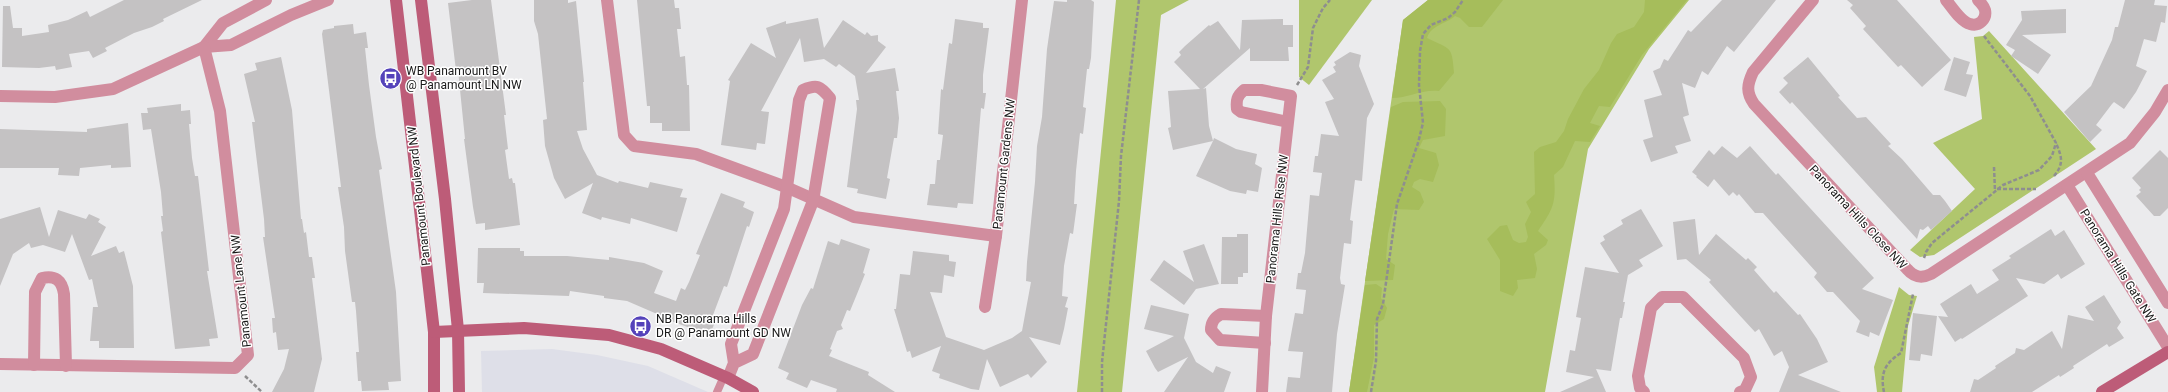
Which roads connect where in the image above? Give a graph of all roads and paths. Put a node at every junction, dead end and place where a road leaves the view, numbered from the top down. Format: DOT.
graph roads {
  1 [pos="266,0"];
  2 [pos="328,0"];
  3 [pos="396,0"];
  4 [pos="421,0"];
  5 [pos="607,0"];
  6 [pos="1022,0"];
  7 [pos="1139,0"];
  8 [pos="1330,0"];
  9 [pos="1463,0"];
  10 [pos="1813,0"];
  11 [pos="1946,0"];
  12 [pos="1978,0"];
  13 [pos="1979,24"];
  14 [pos="204,47"];
  15 [pos="2168,90"];
  16 [pos="0,96"];
  17 [pos="1291,96"];
  18 [pos="1288,122"];
  19 [pos="2056,143"];
  20 [pos="1994,167"];
  21 [pos="2087,173"];
  22 [pos="2049,181"];
  23 [pos="2067,185"];
  24 [pos="786,187"];
  25 [pos="2040,189"];
  26 [pos="1996,190"];
  27 [pos="813,201"];
  28 [pos="996,236"];
  29 [pos="1924,258"];
  30 [pos="1913,294"];
  31 [pos="2168,303"];
  32 [pos="985,307"];
  33 [pos="1266,316"];
  34 [pos="458,330"];
  35 [pos="434,332"];
  36 [pos="1265,343"];
  37 [pos="2168,347"];
  38 [pos="2168,352"];
  39 [pos="0,364"];
  40 [pos="734,364"];
  41 [pos="34,365"];
  42 [pos="66,366"];
  43 [pos="235,368"];
  44 [pos="726,377"];
  45 [pos="262,392"];
  46 [pos="434,392"];
  47 [pos="459,392"];
  48 [pos="717,392"];
  49 [pos="753,392"];
  50 [pos="1102,392"];
  51 [pos="1262,392"];
  52 [pos="1371,392"];
  53 [pos="1644,392"];
  54 [pos="1740,392"];
  55 [pos="1884,392"];
  56 [pos="2102,392"];
  1 -- 14 [label="street"];
  2 -- 14 [label="street"];
  3 -- 35 [label="street, Panamount Boulevard NW"];
  4 -- 34 [label="street, Panamount Boulevard NW"];
  5 -- 24 [label="street, Panamount Gardens NW"];
  6 -- 28 [label="street, Panamount Gardens NW"];
  7 -- 50 [label="path"];
  8 -- 17 [label="path"];
  9 -- 52 [label="path"];
  10 -- 23 [label="street, Panorama Hills Close NW"];
  11 -- 13 [label="street"];
  12 -- 13 [label="street"];
  13 -- 19 [label="path"];
  14 -- 16 [label="street"];
  14 -- 43 [label="street, Panamount Lane NW"];
  15 -- 21 [label="street, Panorama Hills Close NW"];
  17 -- 18 [label="street, Panorama Hills Rise NW"];
  17 -- 18 [label="street"];
  18 -- 33 [label="street, Panorama Hills Rise NW"];
  19 -- 22 [label="path"];
  19 -- 26 [label="path"];
  20 -- 26 [label="path"];
  21 -- 23 [label="street, Panorama Hills Close NW"];
  21 -- 31 [label="street, Panorama Hills Gate NW"];
  23 -- 37 [label="street, Panorama Hills Gate NW"];
  24 -- 27 [label="street, Panamount Gardens NW"];
  24 -- 27 [label="street"];
  24 -- 40 [label="street"];
  25 -- 26 [label="path"];
  26 -- 29 [label="path"];
  27 -- 28 [label="street, Panamount Gardens NW"];
  27 -- 40 [label="street"];
  28 -- 32 [label="street"];
  30 -- 55 [label="path"];
  33 -- 36 [label="street, Panorama Hills Rise NW"];
  33 -- 36 [label="street"];
  34 -- 35 [label="street"];
  34 -- 44 [label="street"];
  34 -- 47 [label="street, Panamount Boulevard NW"];
  35 -- 46 [label="street, Panamount Boulevard NW"];
  36 -- 51 [label="street, Panorama Hills Rise NW"];
  38 -- 56 [label="street"];
  39 -- 41 [label="street"];
  40 -- 44 [label="street"];
  41 -- 42 [label="street"];
  41 -- 42 [label="street"];
  42 -- 43 [label="street"];
  43 -- 45 [label="path"];
  44 -- 48 [label="lane"];
  44 -- 49 [label="street"];
  53 -- 54 [label="street"];
}
